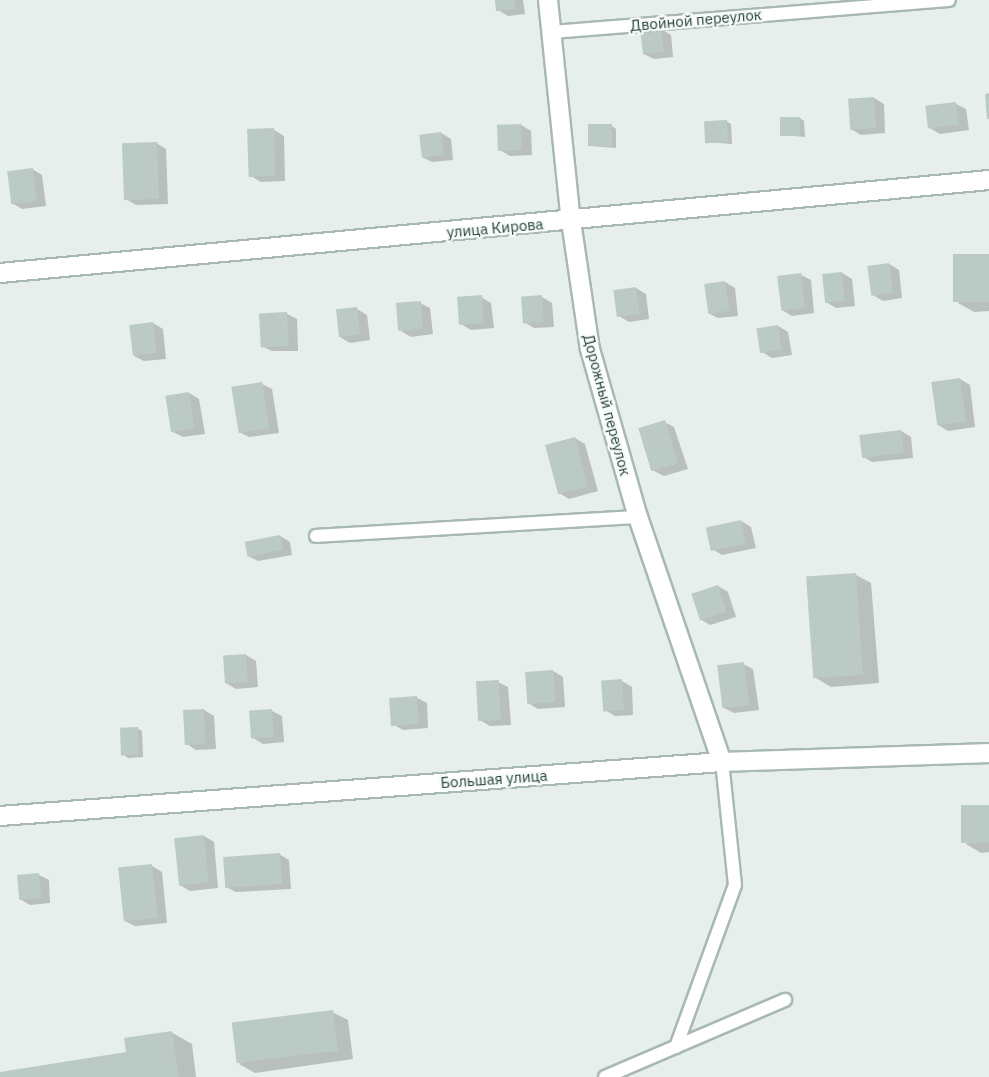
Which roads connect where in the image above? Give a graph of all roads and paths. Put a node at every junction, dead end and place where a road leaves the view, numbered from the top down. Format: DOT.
graph roads {
  1 [pos="548,0"];
  2 [pos="949,0"];
  3 [pos="552,32"];
  4 [pos="989,180"];
  5 [pos="571,220"];
  6 [pos="0,273"];
  7 [pos="638,517"];
  8 [pos="316,536"];
  9 [pos="989,753"];
  10 [pos="722,762"];
  11 [pos="0,816"];
  12 [pos="785,1000"];
  13 [pos="676,1047"];
  14 [pos="605,1077"];
  1 -- 3 [label="street, Дорожный переулок"];
  2 -- 3 [label="lane, Двойной переулок"];
  3 -- 5 [label="street, Дорожный переулок"];
  4 -- 5 [label="street, улица Кирова"];
  5 -- 6 [label="street, улица Кирова"];
  5 -- 7 [label="street, Дорожный переулок"];
  7 -- 8 [label="lane"];
  7 -- 10 [label="street, Дорожный переулок"];
  9 -- 10 [label="street, Большая улица"];
  10 -- 11 [label="street, Большая улица"];
  10 -- 13 [label="lane"];
  12 -- 13 [label="lane"];
  13 -- 14 [label="lane"];
}
